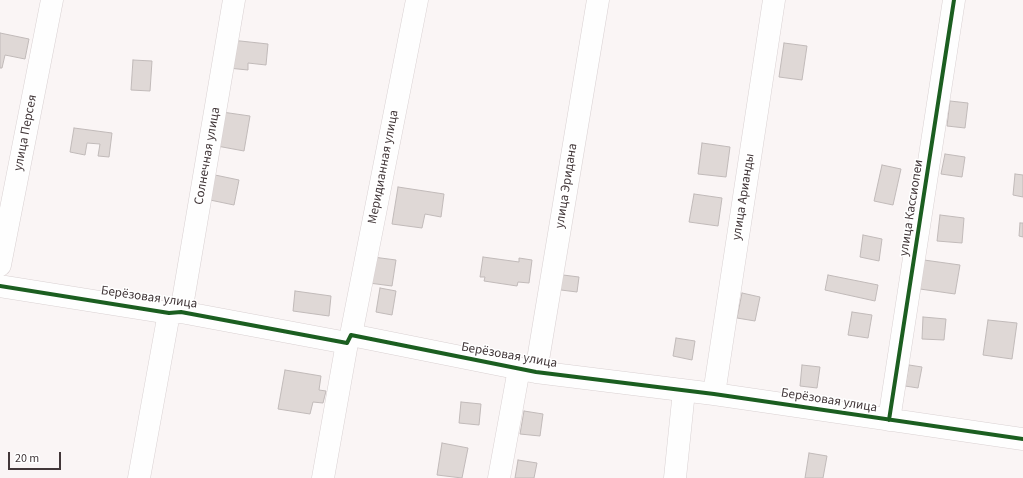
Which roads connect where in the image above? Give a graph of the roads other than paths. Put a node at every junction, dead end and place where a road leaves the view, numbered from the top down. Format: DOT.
graph roads {
  1 [pos="52,0"];
  2 [pos="234,0"];
  3 [pos="417,0"];
  4 [pos="598,0"];
  5 [pos="774,0"];
  6 [pos="954,0"];
  7 [pos="0,265"];
  8 [pos="0,286"];
  9 [pos="175,312"];
  10 [pos="349,339"];
  11 [pos="527,371"];
  12 [pos="684,391"];
  13 [pos="714,394"];
  14 [pos="889,420"];
  15 [pos="1023,439"];
  16 [pos="139,478"];
  17 [pos="323,478"];
  18 [pos="499,478"];
  19 [pos="675,478"];
  1 -- 7 [label="street, улица Персея"];
  2 -- 9 [label="street, Солнечная улица"];
  3 -- 10 [label="street, Меридианная улица"];
  4 -- 11 [label="street, улица Эридана"];
  5 -- 13 [label="street, улица Арианды"];
  6 -- 14 [label="street, улица Кассиопеи"];
  8 -- 9 [label="street, Берёзовая улица"];
  9 -- 10 [label="street, Берёзовая улица"];
  9 -- 16 [label="street, Солнечная улица"];
  10 -- 11 [label="street, Берёзовая улица"];
  10 -- 17 [label="street, Меридианная улица"];
  11 -- 12 [label="street, Берёзовая улица"];
  11 -- 18 [label="street, улица Эридана"];
  12 -- 13 [label="street, Берёзовая улица"];
  12 -- 19 [label="street"];
  13 -- 14 [label="street, Берёзовая улица"];
  14 -- 15 [label="street, Берёзовая улица"];
}
